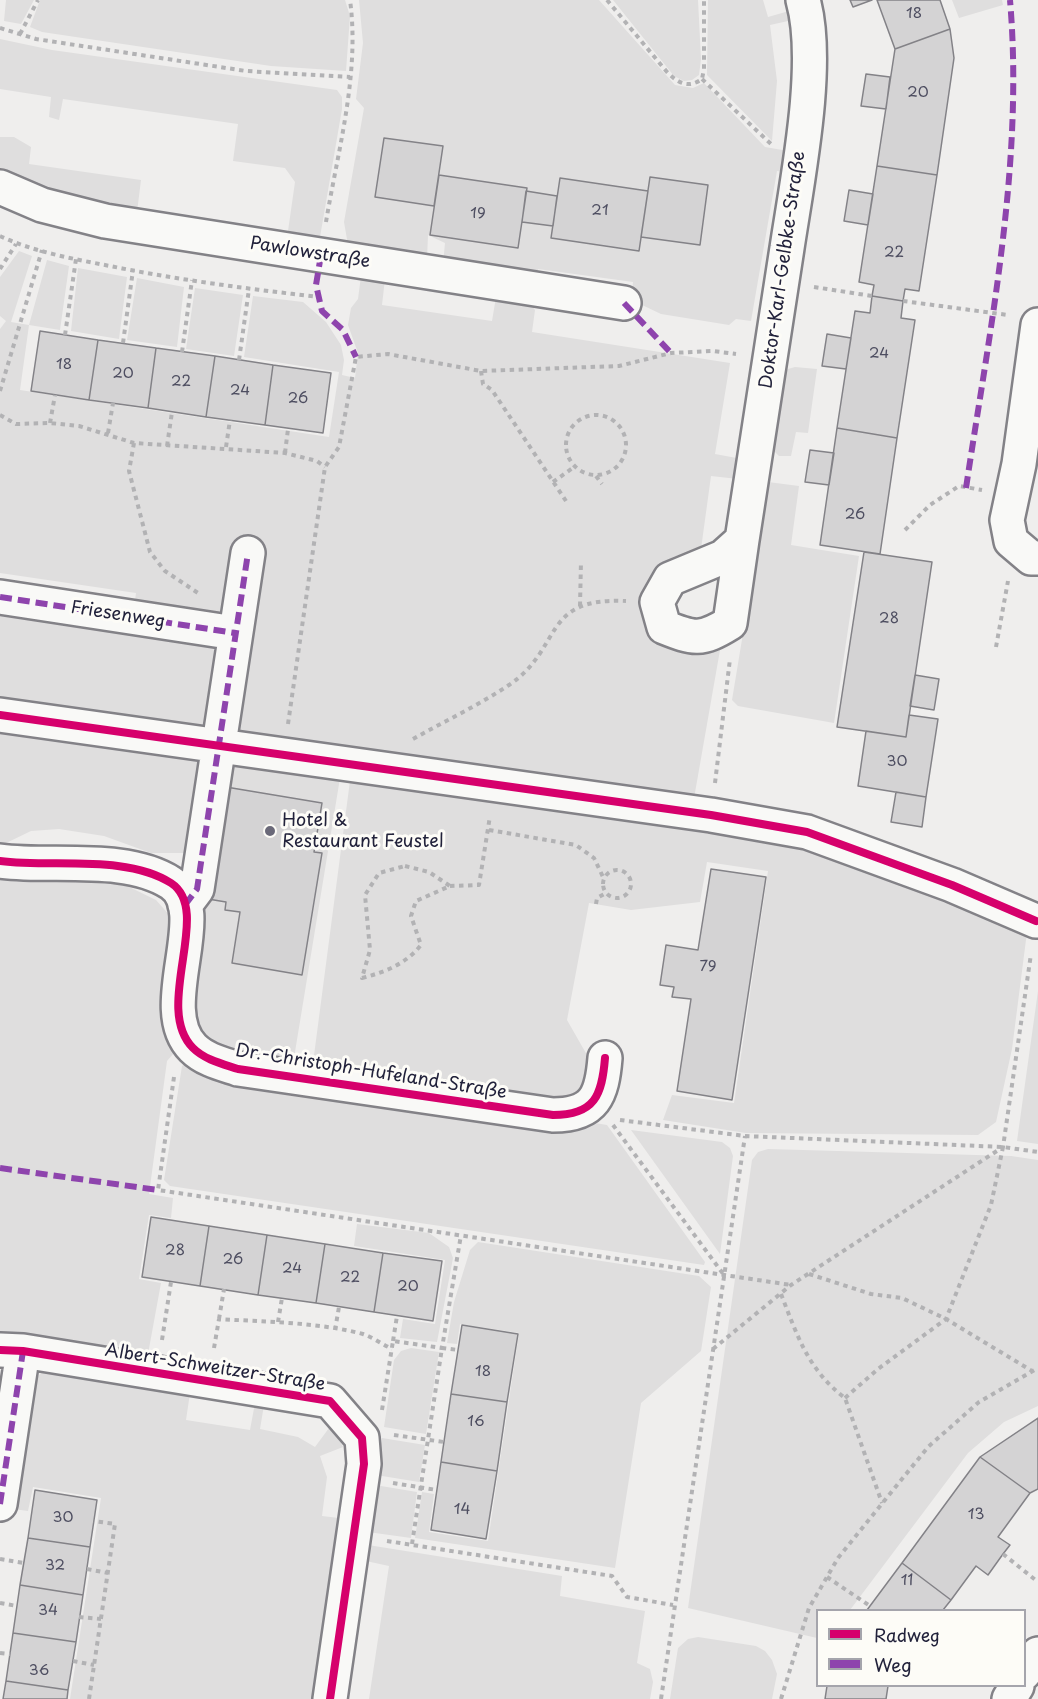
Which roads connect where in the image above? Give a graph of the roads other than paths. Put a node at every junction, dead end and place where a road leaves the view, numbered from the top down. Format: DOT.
graph roads {
  1 [pos="803,0"];
  2 [pos="0,187"];
  3 [pos="624,303"];
  4 [pos="1027,320"];
  5 [pos="1029,471"];
  6 [pos="1025,498"];
  7 [pos="742,540"];
  8 [pos="248,553"];
  9 [pos="1029,554"];
  10 [pos="0,597"];
  11 [pos="222,631"];
  12 [pos="0,715"];
  13 [pos="219,744"];
  14 [pos="0,861"];
  15 [pos="185,905"];
  16 [pos="1036,921"];
  17 [pos="604,1058"];
  18 [pos="12,1351"];
  19 [pos="0,1504"];
  20 [pos="1038,1654"];
  21 [pos="1026,1670"];
  22 [pos="330,1699"];
  1 -- 7 [label="street, Doktor-Karl-Gelbke-Straße"];
  2 -- 3 [label="street, Pawlowstraße"];
  4 -- 5 [label="street"];
  5 -- 6 [label="street"];
  6 -- 9 [label="street"];
  7 -- 7 [label="street, Doktor-Karl-Gelbke-Straße"];
  8 -- 11 [label="street"];
  10 -- 11 [label="street, Friesenweg"];
  11 -- 13 [label="street"];
  12 -- 13 [label="street"];
  13 -- 15 [label="street"];
  13 -- 16 [label="street"];
  14 -- 15 [label="street"];
  15 -- 17 [label="street, Dr.-Christoph-Hufeland-Straße"];
  18 -- 19 [label="street"];
  18 -- 22 [label="street, Albert-Schweitzer-Straße"];
  20 -- 21 [label="street"];
}
